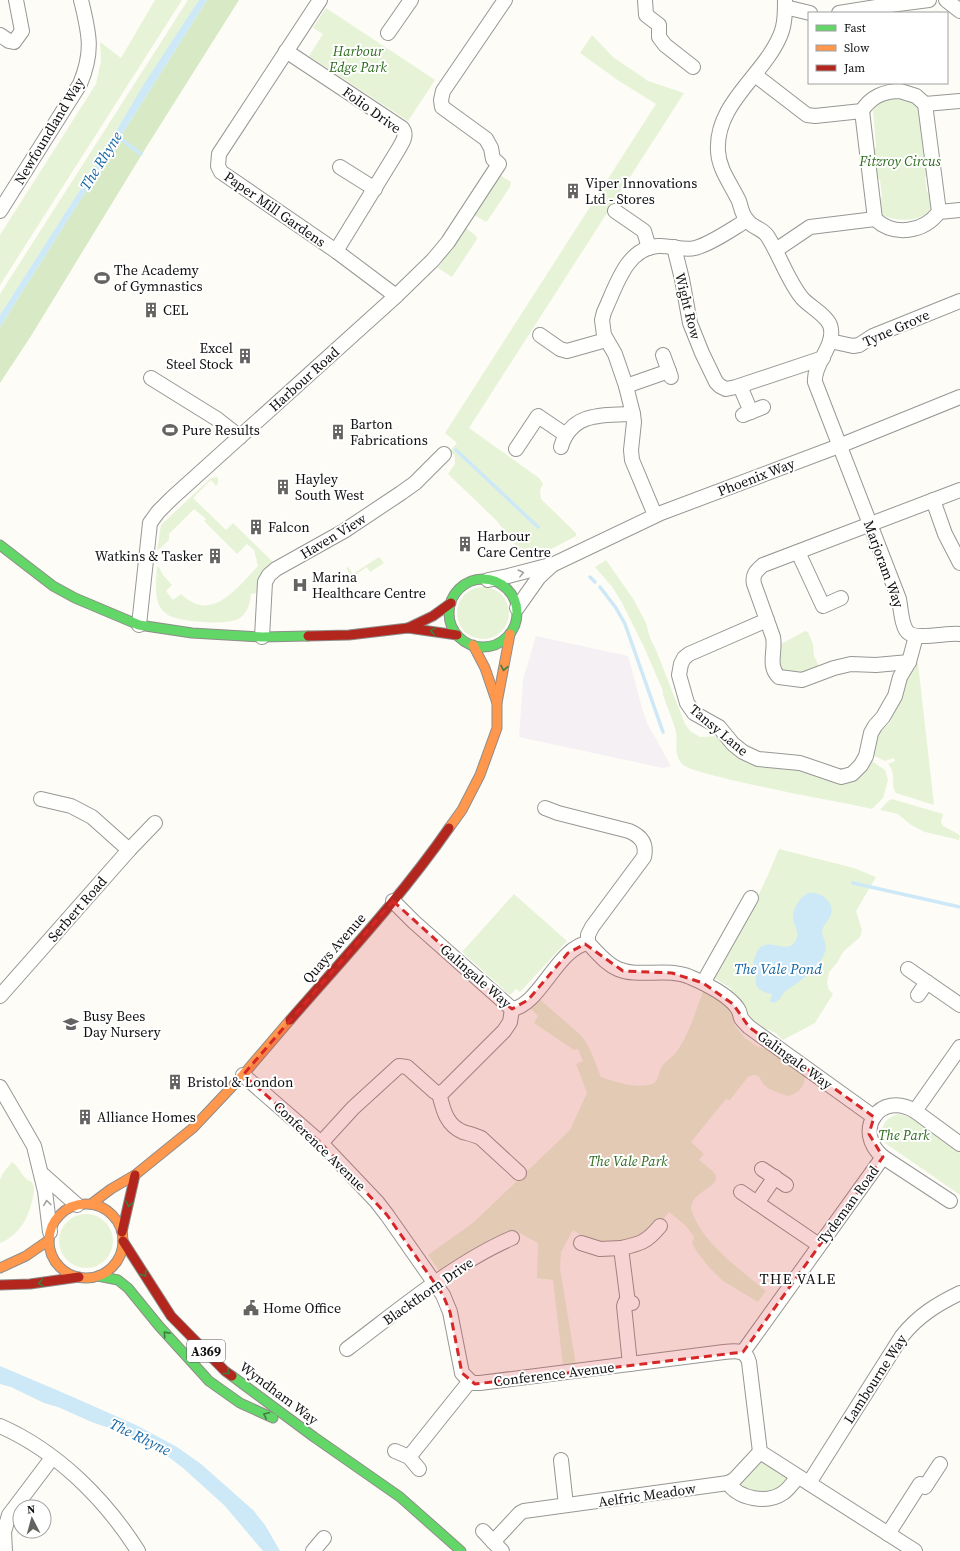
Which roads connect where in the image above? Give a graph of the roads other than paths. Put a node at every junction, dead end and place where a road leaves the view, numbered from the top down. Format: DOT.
graph roads {
  1 [pos="16,0"];
  2 [pos="80,0"];
  3 [pos="320,0"];
  4 [pos="411,0"];
  5 [pos="505,0"];
  6 [pos="645,0"];
  7 [pos="929,0"];
  8 [pos="946,0"];
  9 [pos="785,3"];
  10 [pos="960,11"];
  11 [pos="808,12"];
  12 [pos="845,12"];
  13 [pos="388,33"];
  14 [pos="0,35"];
  15 [pos="286,51"];
  16 [pos="693,67"];
  17 [pos="755,75"];
  18 [pos="960,101"];
  19 [pos="925,104"];
  20 [pos="862,111"];
  21 [pos="340,167"];
  22 [pos="374,189"];
  23 [pos="960,210"];
  24 [pos="0,211"];
  25 [pos="615,211"];
  26 [pos="939,212"];
  27 [pos="875,219"];
  28 [pos="747,220"];
  29 [pos="674,247"];
  30 [pos="649,248"];
  31 [pos="776,250"];
  32 [pos="336,251"];
  33 [pos="396,296"];
  34 [pos="960,301"];
  35 [pos="540,335"];
  36 [pos="606,340"];
  37 [pos="830,341"];
  38 [pos="663,355"];
  39 [pos="823,358"];
  40 [pos="151,378"];
  41 [pos="626,386"];
  42 [pos="740,386"];
  43 [pos="960,397"];
  44 [pos="752,412"];
  45 [pos="633,414"];
  46 [pos="240,437"];
  47 [pos="839,446"];
  48 [pos="516,449"];
  49 [pos="444,454"];
  50 [pos="960,490"];
  51 [pos="933,500"];
  52 [pos="655,515"];
  53 [pos="870,524"];
  54 [pos="0,545"];
  55 [pos="798,552"];
  56 [pos="960,563"];
  57 [pos="554,564"];
  58 [pos="488,580"];
  59 [pos="841,598"];
  60 [pos="451,603"];
  61 [pos="517,608"];
  62 [pos="767,620"];
  63 [pos="139,625"];
  64 [pos="408,628"];
  65 [pos="510,634"];
  66 [pos="960,634"];
  67 [pos="457,635"];
  68 [pos="916,636"];
  69 [pos="262,637"];
  70 [pos="473,646"];
  71 [pos="909,662"];
  72 [pos="497,703"];
  73 [pos="41,799"];
  74 [pos="545,808"];
  75 [pos="155,823"];
  76 [pos="129,850"];
  77 [pos="751,898"];
  78 [pos="393,902"];
  79 [pos="588,944"];
  80 [pos="908,969"];
  81 [pos="927,982"];
  82 [pos="703,983"];
  83 [pos="918,995"];
  84 [pos="0,996"];
  85 [pos="960,1005"];
  86 [pos="512,1009"];
  87 [pos="960,1047"];
  88 [pos="243,1075"];
  89 [pos="0,1087"];
  90 [pos="439,1093"];
  91 [pos="915,1111"];
  92 [pos="874,1117"];
  93 [pos="321,1143"];
  94 [pos="960,1144"];
  95 [pos="883,1157"];
  96 [pos="762,1169"];
  97 [pos="519,1173"];
  98 [pos="42,1174"];
  99 [pos="135,1175"];
  100 [pos="741,1192"];
  101 [pos="950,1201"];
  102 [pos="757,1203"];
  103 [pos="91,1204"];
  104 [pos="77,1205"];
  105 [pos="660,1226"];
  106 [pos="50,1236"];
  107 [pos="123,1236"];
  108 [pos="512,1238"];
  109 [pos="582,1243"];
  110 [pos="819,1245"];
  111 [pos="621,1248"];
  112 [pos="0,1268"];
  113 [pos="98,1276"];
  114 [pos="79,1277"];
  115 [pos="436,1283"];
  116 [pos="0,1285"];
  117 [pos="960,1293"];
  118 [pos="347,1349"];
  119 [pos="743,1352"];
  120 [pos="630,1364"];
  121 [pos="470,1381"];
  122 [pos="0,1426"];
  123 [pos="314,1437"];
  124 [pos="395,1451"];
  125 [pos="760,1452"];
  126 [pos="409,1457"];
  127 [pos="52,1458"];
  128 [pos="562,1460"];
  129 [pos="940,1464"];
  130 [pos="419,1469"];
  131 [pos="803,1480"];
  132 [pos="728,1483"];
  133 [pos="566,1506"];
  134 [pos="483,1531"];
  135 [pos="888,1534"];
  136 [pos="324,1538"];
  137 [pos="498,1546"];
  138 [pos="899,1547"];
  139 [pos="5,1551"];
  140 [pos="138,1551"];
  141 [pos="313,1551"];
  142 [pos="461,1551"];
  143 [pos="914,1551"];
  1 -- 14 [label="street"];
  2 -- 24 [label="street, Newfoundland Way"];
  3 -- 15 [label="street, Paper Mill Gardens"];
  4 -- 13 [label="street"];
  5 -- 33 [label="street, Harbour Road"];
  6 -- 16 [label="street"];
  7 -- 12 [label="street"];
  8 -- 10 [label="street"];
  9 -- 11 [label="street"];
  9 -- 17 [label="street"];
  15 -- 22 [label="street, Folio Drive"];
  15 -- 32 [label="street, Paper Mill Gardens"];
  17 -- 20 [label="street"];
  17 -- 28 [label="street"];
  18 -- 19 [label="street"];
  19 -- 20 [label="street"];
  19 -- 26 [label="street"];
  20 -- 27 [label="street"];
  21 -- 22 [label="street"];
  22 -- 32 [label="street, Folio Drive"];
  23 -- 26 [label="street"];
  25 -- 30 [label="street"];
  26 -- 27 [label="street"];
  27 -- 31 [label="street"];
  28 -- 29 [label="street"];
  28 -- 31 [label="street"];
  29 -- 30 [label="street"];
  29 -- 42 [label="street, Wight Row"];
  30 -- 36 [label="street"];
  31 -- 37 [label="street"];
  32 -- 33 [label="street, Paper Mill Gardens"];
  33 -- 46 [label="street, Harbour Road"];
  34 -- 37 [label="street, Tyne Grove"];
  35 -- 36 [label="street"];
  36 -- 41 [label="street"];
  37 -- 39 [label="street, Marjoram Way"];
  38 -- 41 [label="street"];
  39 -- 42 [label="street, Wight Row"];
  39 -- 47 [label="street, Marjoram Way"];
  40 -- 46 [label="street"];
  41 -- 45 [label="street"];
  42 -- 44 [label="street"];
  43 -- 47 [label="street, Phoenix Way"];
  45 -- 48 [label="street"];
  45 -- 52 [label="street"];
  46 -- 63 [label="street, Harbour Road"];
  47 -- 52 [label="street, Phoenix Way"];
  47 -- 53 [label="street, Marjoram Way"];
  49 -- 69 [label="street, Haven View"];
  50 -- 51 [label="street"];
  51 -- 53 [label="street"];
  51 -- 56 [label="street"];
  52 -- 57 [label="street, Phoenix Way"];
  53 -- 55 [label="street"];
  53 -- 68 [label="street, Marjoram Way"];
  54 -- 63 [label="street"];
  55 -- 59 [label="street"];
  55 -- 62 [label="street"];
  58 -- 57 [label="street, Phoenix Way, one-way"];
  57 -- 61 [label="street, Phoenix Way"];
  58 -- 60 [label="street"];
  58 -- 61 [label="street"];
  60 -- 64 [label="street"];
  60 -- 67 [label="street"];
  61 -- 65 [label="street"];
  62 -- 71 [label="street"];
  62 -- 71 [label="street, Tansy Lane"];
  63 -- 69 [label="street"];
  67 -- 64 [label="street, one-way"];
  64 -- 69 [label="street"];
  65 -- 70 [label="street"];
  65 -- 72 [label="street, Quays Avenue, one-way"];
  66 -- 68 [label="street"];
  67 -- 70 [label="street"];
  68 -- 71 [label="street, Tansy Lane"];
  70 -- 72 [label="street, Quays Avenue"];
  72 -- 78 [label="street, Quays Avenue"];
  73 -- 76 [label="street"];
  74 -- 79 [label="street"];
  75 -- 76 [label="street, Serbert Road"];
  76 -- 84 [label="street, Serbert Road"];
  77 -- 82 [label="street"];
  78 -- 86 [label="street, Galingale Way"];
  78 -- 88 [label="street, Quays Avenue"];
  79 -- 82 [label="street, Galingale Way"];
  79 -- 86 [label="street, Galingale Way"];
  80 -- 81 [label="street"];
  81 -- 83 [label="street"];
  81 -- 85 [label="street"];
  82 -- 92 [label="street, Galingale Way"];
  86 -- 90 [label="street"];
  87 -- 91 [label="street"];
  88 -- 93 [label="street, Conference Avenue"];
  88 -- 99 [label="street, Quays Avenue"];
  89 -- 98 [label="street"];
  90 -- 93 [label="street"];
  90 -- 97 [label="street"];
  91 -- 92 [label="street"];
  91 -- 94 [label="street"];
  92 -- 95 [label="street, Tydeman Road"];
  93 -- 115 [label="street, Conference Avenue"];
  95 -- 101 [label="street"];
  95 -- 110 [label="street, Tydeman Road"];
  96 -- 102 [label="street"];
  98 -- 104 [label="street"];
  106 -- 98 [label="street, one-way"];
  99 -- 103 [label="street, Quays Avenue"];
  99 -- 107 [label="street, one-way"];
  100 -- 102 [label="street"];
  102 -- 110 [label="street"];
  103 -- 104 [label="street, A369"];
  103 -- 107 [label="street, A369"];
  104 -- 106 [label="street, A369"];
  105 -- 111 [label="street"];
  106 -- 112 [label="street, A369"];
  106 -- 114 [label="street, A369"];
  107 -- 113 [label="street"];
  107 -- 123 [label="street, Wyndham Way / A369, one-way"];
  108 -- 115 [label="street, Blackthorn Drive"];
  109 -- 111 [label="street"];
  110 -- 119 [label="street, Tydeman Road"];
  111 -- 120 [label="street"];
  113 -- 114 [label="street, A369"];
  123 -- 113 [label="street, Wyndham Way / A369, one-way"];
  114 -- 116 [label="street, A369, one-way"];
  115 -- 118 [label="street, Blackthorn Drive"];
  115 -- 121 [label="street, Conference Avenue"];
  117 -- 131 [label="street, Lambourne Way"];
  119 -- 120 [label="street, Conference Avenue"];
  119 -- 125 [label="street"];
  120 -- 121 [label="street, Conference Avenue"];
  121 -- 126 [label="street"];
  122 -- 127 [label="street"];
  123 -- 142 [label="street, Wyndham Way / A369"];
  124 -- 126 [label="street"];
  125 -- 131 [label="street"];
  125 -- 132 [label="street"];
  126 -- 130 [label="street"];
  127 -- 139 [label="street"];
  127 -- 140 [label="street"];
  128 -- 133 [label="street"];
  129 -- 135 [label="street"];
  131 -- 132 [label="street"];
  131 -- 135 [label="street"];
  132 -- 133 [label="street, Aelfric Meadow"];
  133 -- 137 [label="street, Aelfric Meadow"];
  134 -- 137 [label="street, Aelfric Meadow"];
  135 -- 138 [label="street"];
  136 -- 141 [label="street"];
  138 -- 143 [label="street"];
}
